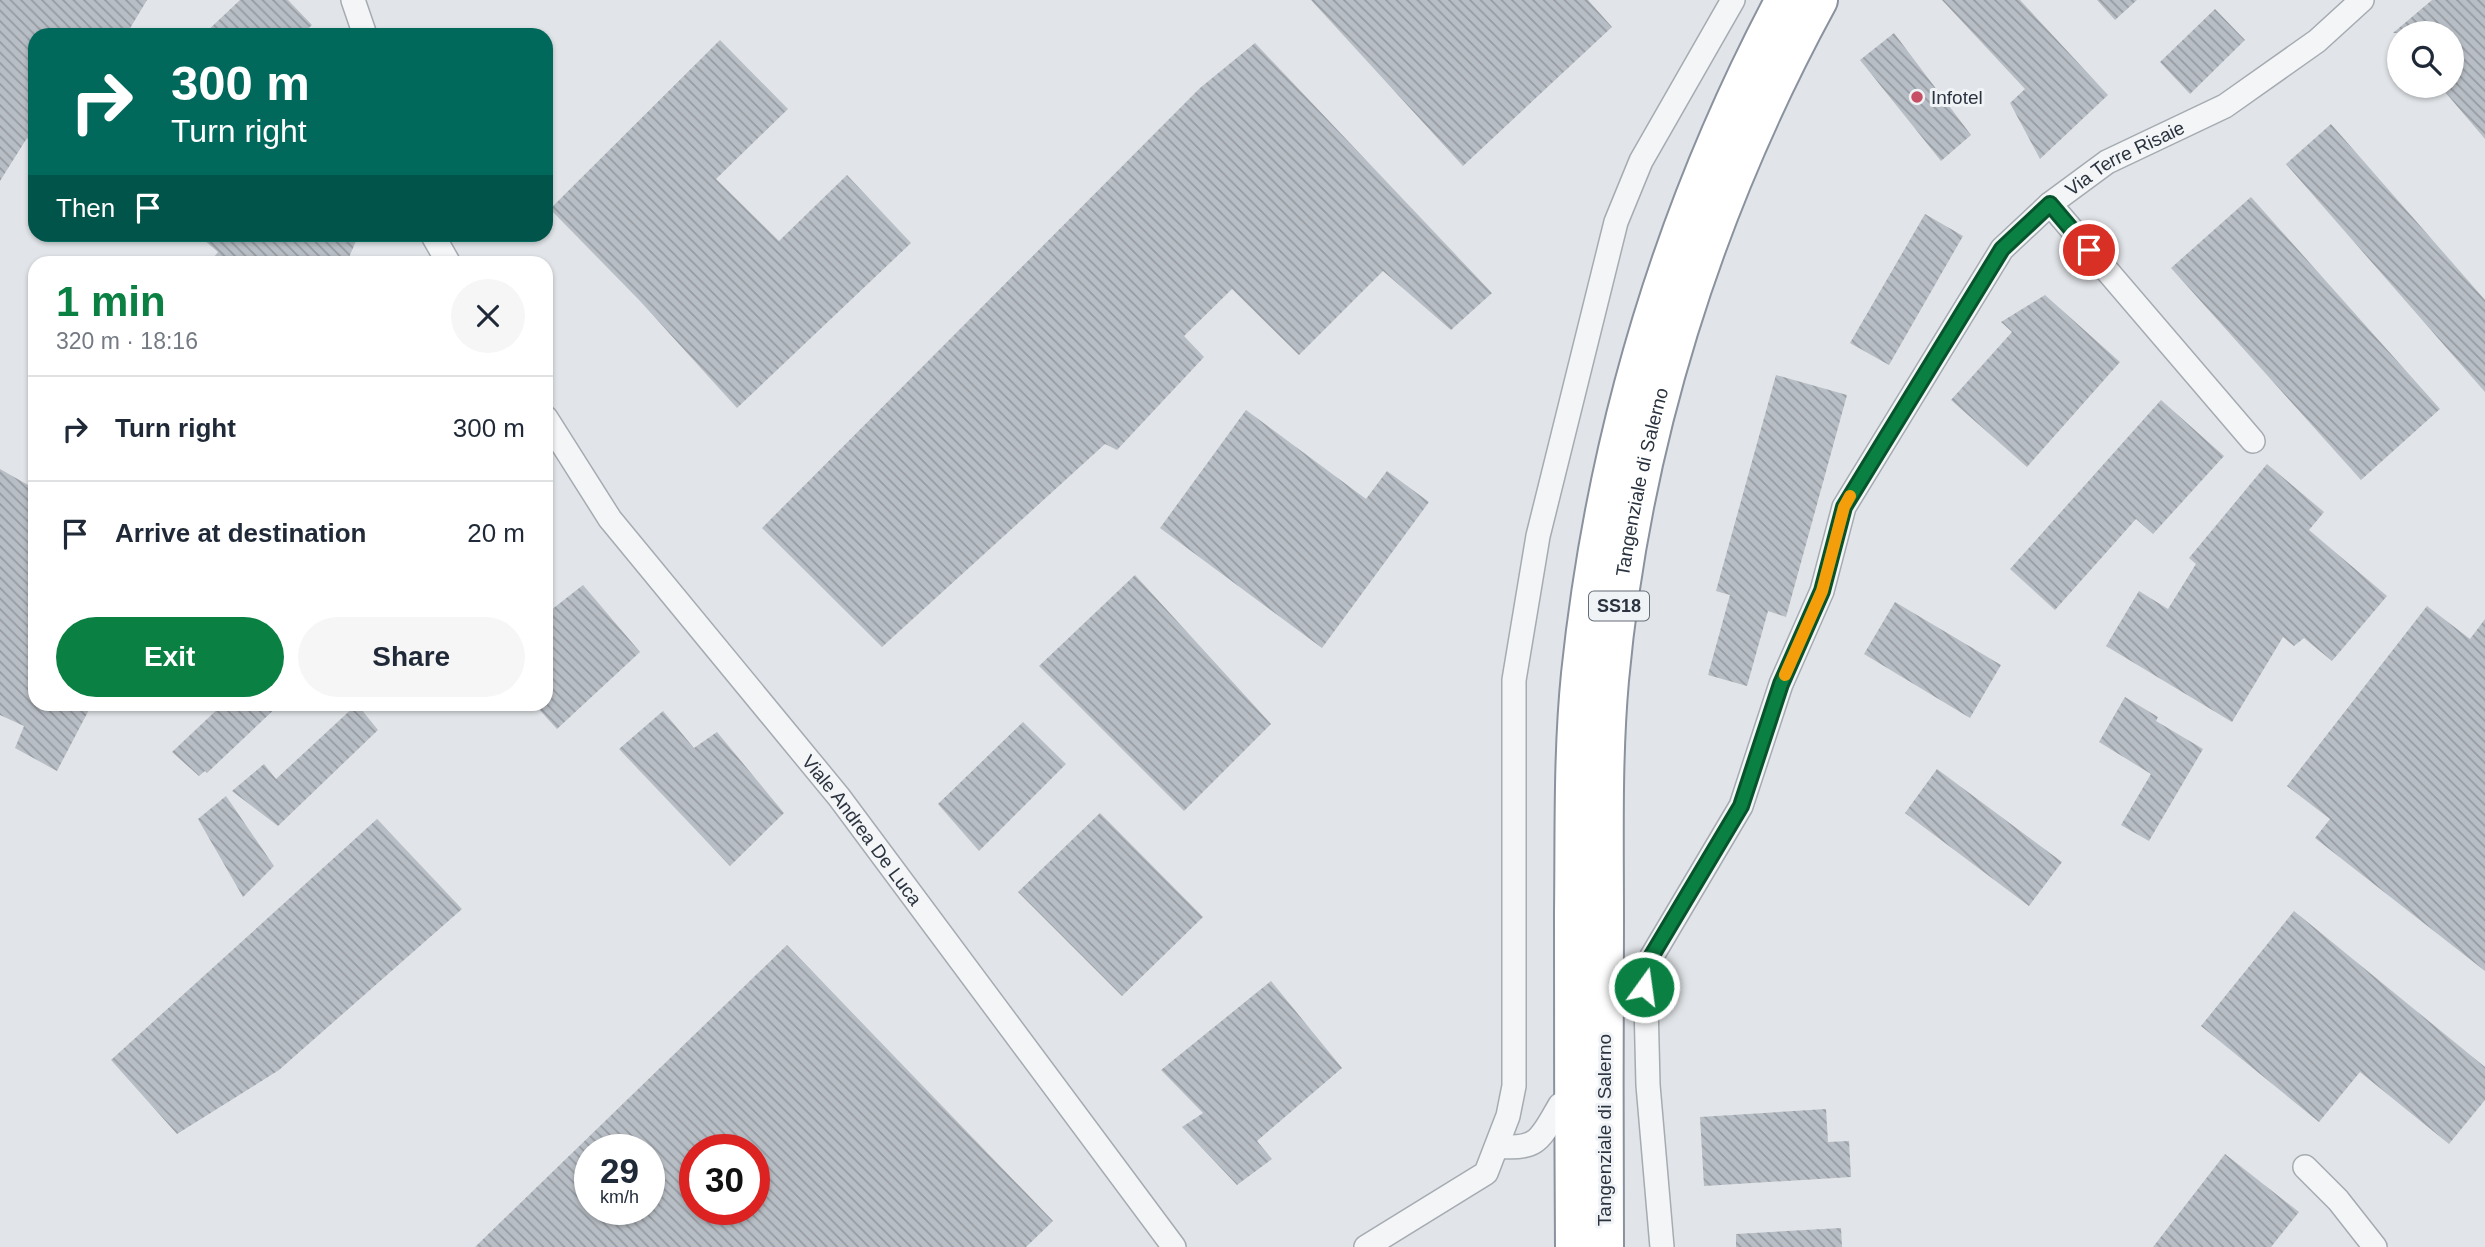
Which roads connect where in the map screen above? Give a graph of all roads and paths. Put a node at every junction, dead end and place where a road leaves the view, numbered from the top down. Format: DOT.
graph roads {
  1 [pos="353,0"];
  2 [pos="1733,0"];
  3 [pos="1785,0"];
  4 [pos="1818,0"];
  5 [pos="2362,0"];
  6 [pos="363,28"];
  7 [pos="2050,204"];
  8 [pos="553,429"];
  9 [pos="2253,441"];
  10 [pos="1642,972"];
  11 [pos="1626,1000"];
  12 [pos="1560,1105"];
  13 [pos="1497,1146"];
  14 [pos="2305,1167"];
  15 [pos="1174,1247"];
  16 [pos="1366,1247"];
  17 [pos="1575,1247"];
  18 [pos="1604,1247"];
  19 [pos="1661,1247"];
  20 [pos="2375,1247"];
  1 -- 6 [label="street"];
  2 -- 13 [label="street"];
  3 -- 17 [label="highway, Tangenziale di Salerno / SS18"];
  4 -- 18 [label="highway, Tangenziale di Salerno / SS18"];
  5 -- 7 [label="street, Via Terre Risaie"];
  7 -- 9 [label="street"];
  7 -- 10 [label="street, Via Terre Risaie"];
  8 -- 15 [label="street, Viale Andrea De Luca"];
  10 -- 11 [label="street, Via Terre Risaie"];
  10 -- 19 [label="street"];
  12 -- 13 [label="street"];
  13 -- 16 [label="street"];
  14 -- 20 [label="street"];
}
